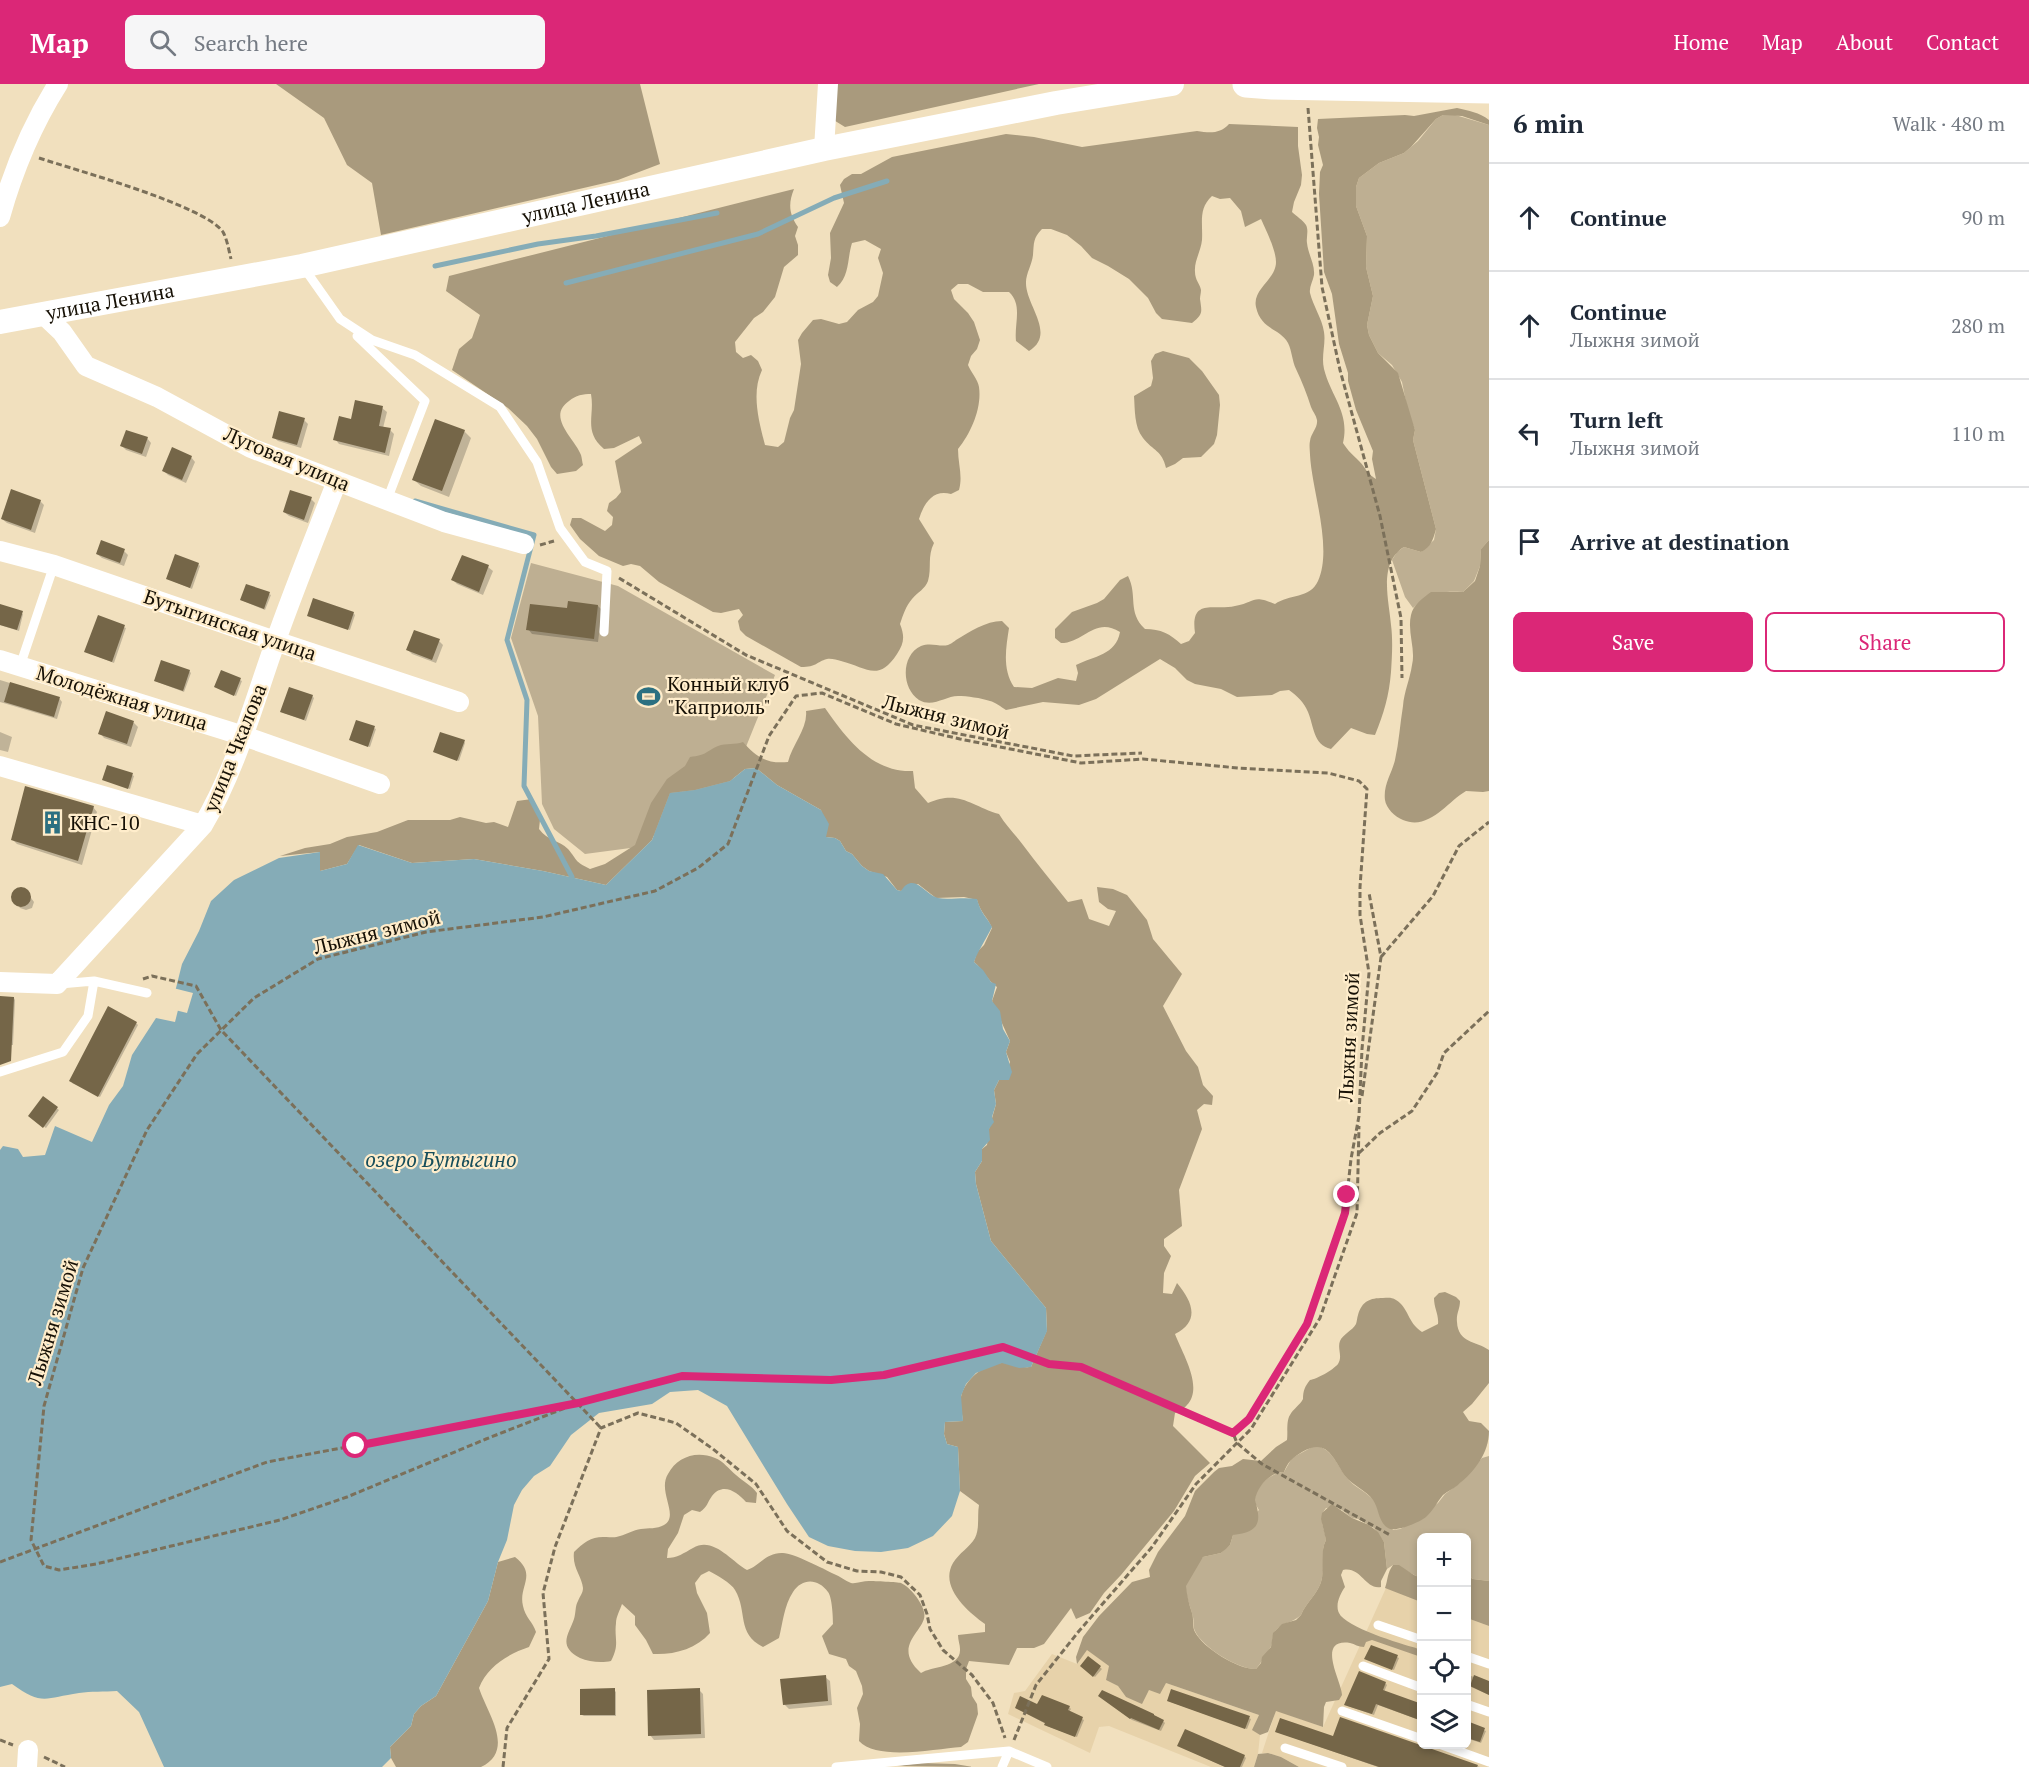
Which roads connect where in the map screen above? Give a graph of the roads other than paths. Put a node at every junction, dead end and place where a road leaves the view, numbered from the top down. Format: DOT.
graph roads {
  1 [pos="58,84"];
  2 [pos="828,84"];
  3 [pos="1172,84"];
  4 [pos="1246,84"];
  5 [pos="1099,88"];
  6 [pos="1489,90"];
  7 [pos="824,148"];
  8 [pos="0,217"];
  9 [pos="302,266"];
  10 [pos="43,314"];
  11 [pos="340,320"];
  12 [pos="0,322"];
  13 [pos="337,481"];
  14 [pos="387,500"];
  15 [pos="524,544"];
  16 [pos="0,551"];
  17 [pos="54,565"];
  18 [pos="604,632"];
  19 [pos="275,641"];
  20 [pos="0,660"];
  21 [pos="21,666"];
  22 [pos="459,702"];
  23 [pos="244,736"];
  24 [pos="0,766"];
  25 [pos="380,784"];
  26 [pos="203,825"];
  27 [pos="94,981"];
  28 [pos="0,982"];
  29 [pos="57,984"];
  30 [pos="147,993"];
  31 [pos="0,1072"];
  32 [pos="1378,1625"];
  33 [pos="1417,1638"];
  34 [pos="1471,1657"];
  35 [pos="1489,1664"];
  36 [pos="1363,1666"];
  37 [pos="1417,1686"];
  38 [pos="1471,1705"];
  39 [pos="1342,1711"];
  40 [pos="1489,1712"];
  41 [pos="1417,1737"];
  42 [pos="1285,1748"];
  43 [pos="1452,1749"];
  44 [pos="1009,1752"];
  45 [pos="1489,1762"];
  46 [pos="863,1766"];
  47 [pos="836,1767"];
  48 [pos="1002,1767"];
  49 [pos="1047,1767"];
  50 [pos="1342,1767"];
  1 -- 8 [label="street"];
  2 -- 7 [label="street"];
  3 -- 5 [label="street, улица Ленина"];
  4 -- 6 [label="main road"];
  5 -- 7 [label="street, улица Ленина"];
  7 -- 9 [label="street, улица Ленина"];
  9 -- 10 [label="street, улица Ленина"];
  9 -- 11 [label="lane"];
  10 -- 12 [label="street, улица Ленина"];
  10 -- 13 [label="street, Луговая улица"];
  11 -- 14 [label="lane"];
  11 -- 18 [label="lane"];
  13 -- 14 [label="street, Луговая улица"];
  13 -- 19 [label="street, улица Чкалова"];
  14 -- 15 [label="street, Луговая улица"];
  16 -- 17 [label="street, Бутыгинская улица"];
  17 -- 19 [label="street, Бутыгинская улица"];
  17 -- 21 [label="lane"];
  19 -- 22 [label="street, Бутыгинская улица"];
  19 -- 23 [label="street, улица Чкалова"];
  20 -- 21 [label="street, Молодёжная улица"];
  21 -- 23 [label="street, Молодёжная улица"];
  23 -- 25 [label="street, Молодёжная улица"];
  23 -- 26 [label="street, улица Чкалова"];
  24 -- 26 [label="street"];
  26 -- 29 [label="street, улица Чкалова"];
  27 -- 29 [label="lane"];
  27 -- 30 [label="lane"];
  27 -- 31 [label="lane"];
  28 -- 29 [label="street"];
  32 -- 33 [label="lane"];
  34 -- 35 [label="lane"];
  36 -- 37 [label="lane"];
  38 -- 40 [label="lane"];
  39 -- 41 [label="lane"];
  42 -- 50 [label="lane"];
  43 -- 45 [label="lane"];
  44 -- 46 [label="lane"];
  44 -- 48 [label="lane"];
  44 -- 49 [label="lane"];
  46 -- 47 [label="lane"];
}
